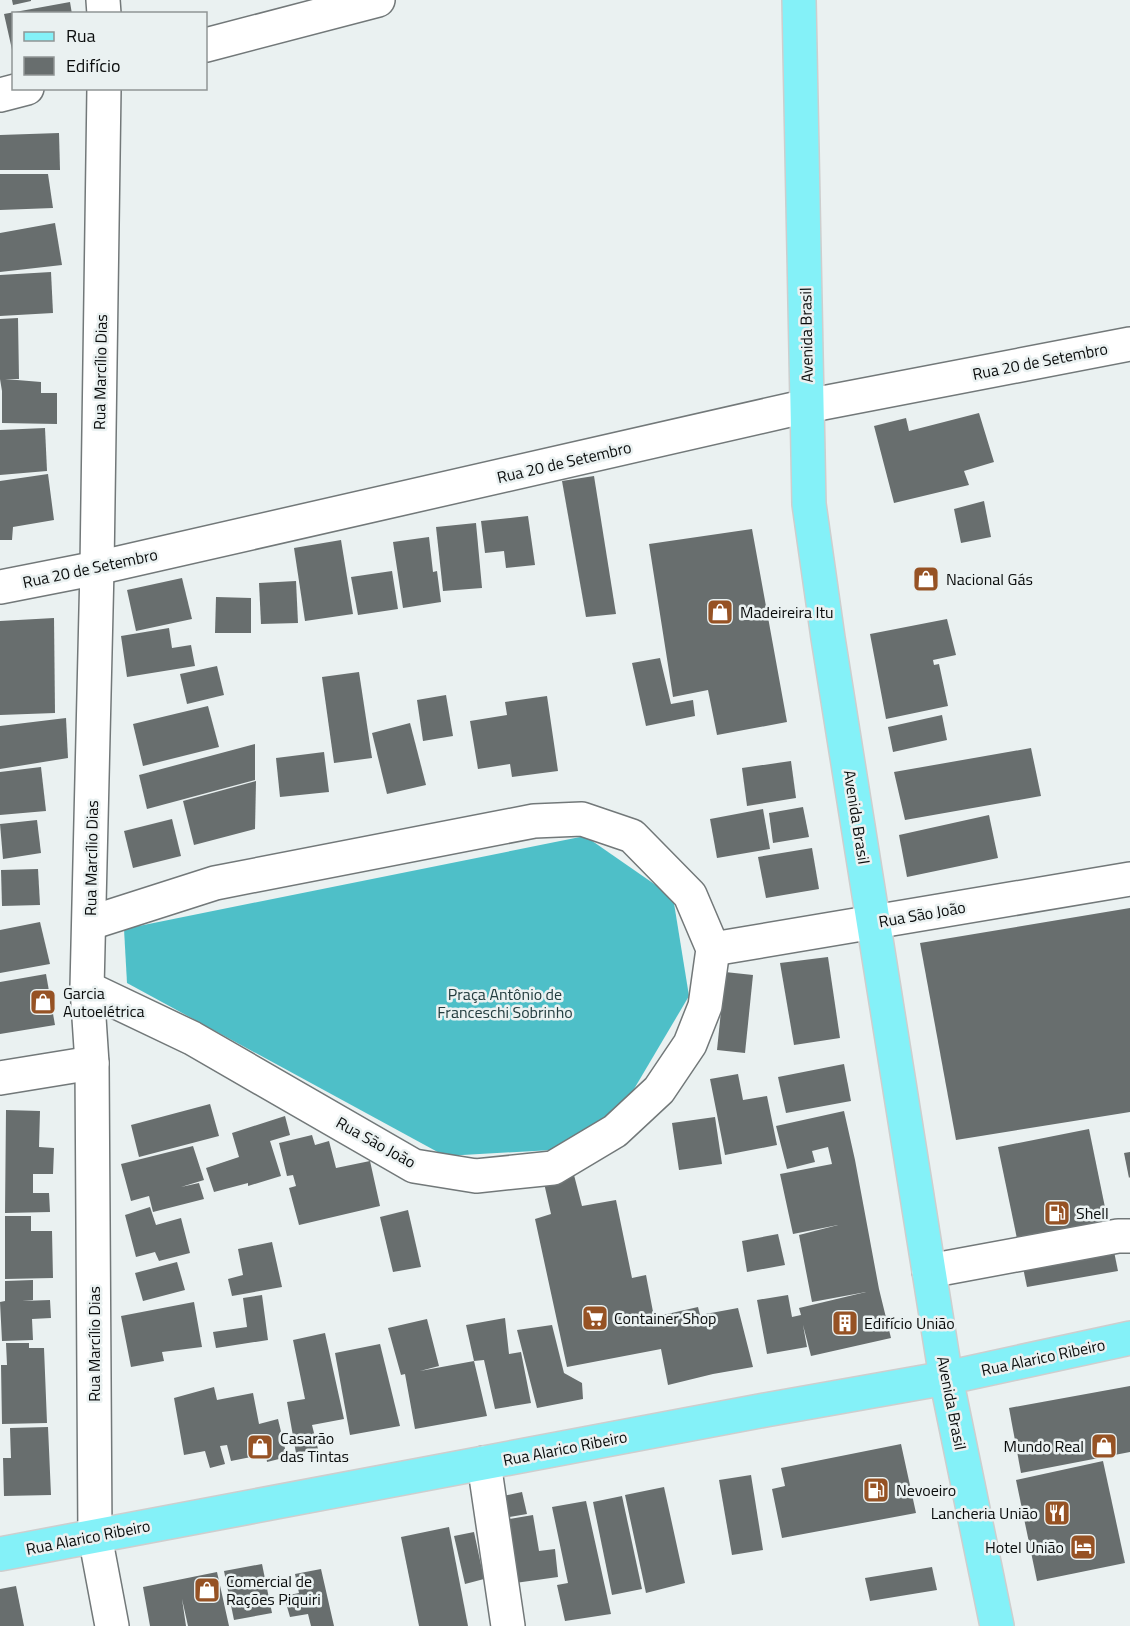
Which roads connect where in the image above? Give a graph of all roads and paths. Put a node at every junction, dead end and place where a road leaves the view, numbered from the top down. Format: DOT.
graph roads {
  1 [pos="378,0"];
  2 [pos="799,0"];
  3 [pos="207,45"];
  4 [pos="18,90"];
  5 [pos="104,90"];
  6 [pos="0,94"];
  7 [pos="1130,344"];
  8 [pos="807,406"];
  9 [pos="98,568"];
  10 [pos="0,587"];
  11 [pos="1130,879"];
  12 [pos="874,922"];
  13 [pos="90,923"];
  14 [pos="713,949"];
  15 [pos="87,988"];
  16 [pos="92,1063"];
  17 [pos="0,1078"];
  18 [pos="1130,1236"];
  19 [pos="929,1271"];
  20 [pos="1130,1338"];
  21 [pos="946,1378"];
  22 [pos="484,1463"];
  23 [pos="95,1536"];
  24 [pos="0,1554"];
  25 [pos="112,1626"];
  26 [pos="508,1626"];
  27 [pos="997,1626"];
  1 -- 3 [label="street"];
  2 -- 8 [label="main road, Avenida Brasil"];
  4 -- 6 [label="street"];
  5 -- 9 [label="street, Rua Marcílio Dias"];
  7 -- 8 [label="street, Rua 20 de Setembro"];
  8 -- 9 [label="street, Rua 20 de Setembro"];
  8 -- 12 [label="main road, Avenida Brasil"];
  9 -- 10 [label="street, Rua 20 de Setembro"];
  9 -- 13 [label="street, Rua Marcílio Dias"];
  11 -- 12 [label="street, Rua São João"];
  12 -- 14 [label="street, Rua São João"];
  12 -- 19 [label="main road, Avenida Brasil"];
  13 -- 14 [label="street"];
  13 -- 15 [label="street, Rua Marcílio Dias"];
  14 -- 15 [label="street, Rua São João"];
  15 -- 16 [label="street, Rua Marcílio Dias"];
  16 -- 17 [label="street"];
  16 -- 23 [label="street, Rua Marcílio Dias"];
  18 -- 19 [label="street"];
  19 -- 21 [label="main road, Avenida Brasil"];
  20 -- 21 [label="main road, Rua Alarico Ribeiro"];
  21 -- 22 [label="main road, Rua Alarico Ribeiro"];
  21 -- 27 [label="main road, Avenida Brasil"];
  22 -- 23 [label="main road, Rua Alarico Ribeiro"];
  22 -- 26 [label="street"];
  23 -- 24 [label="main road, Rua Alarico Ribeiro"];
  23 -- 25 [label="street, Rua Marcílio Dias"];
}
